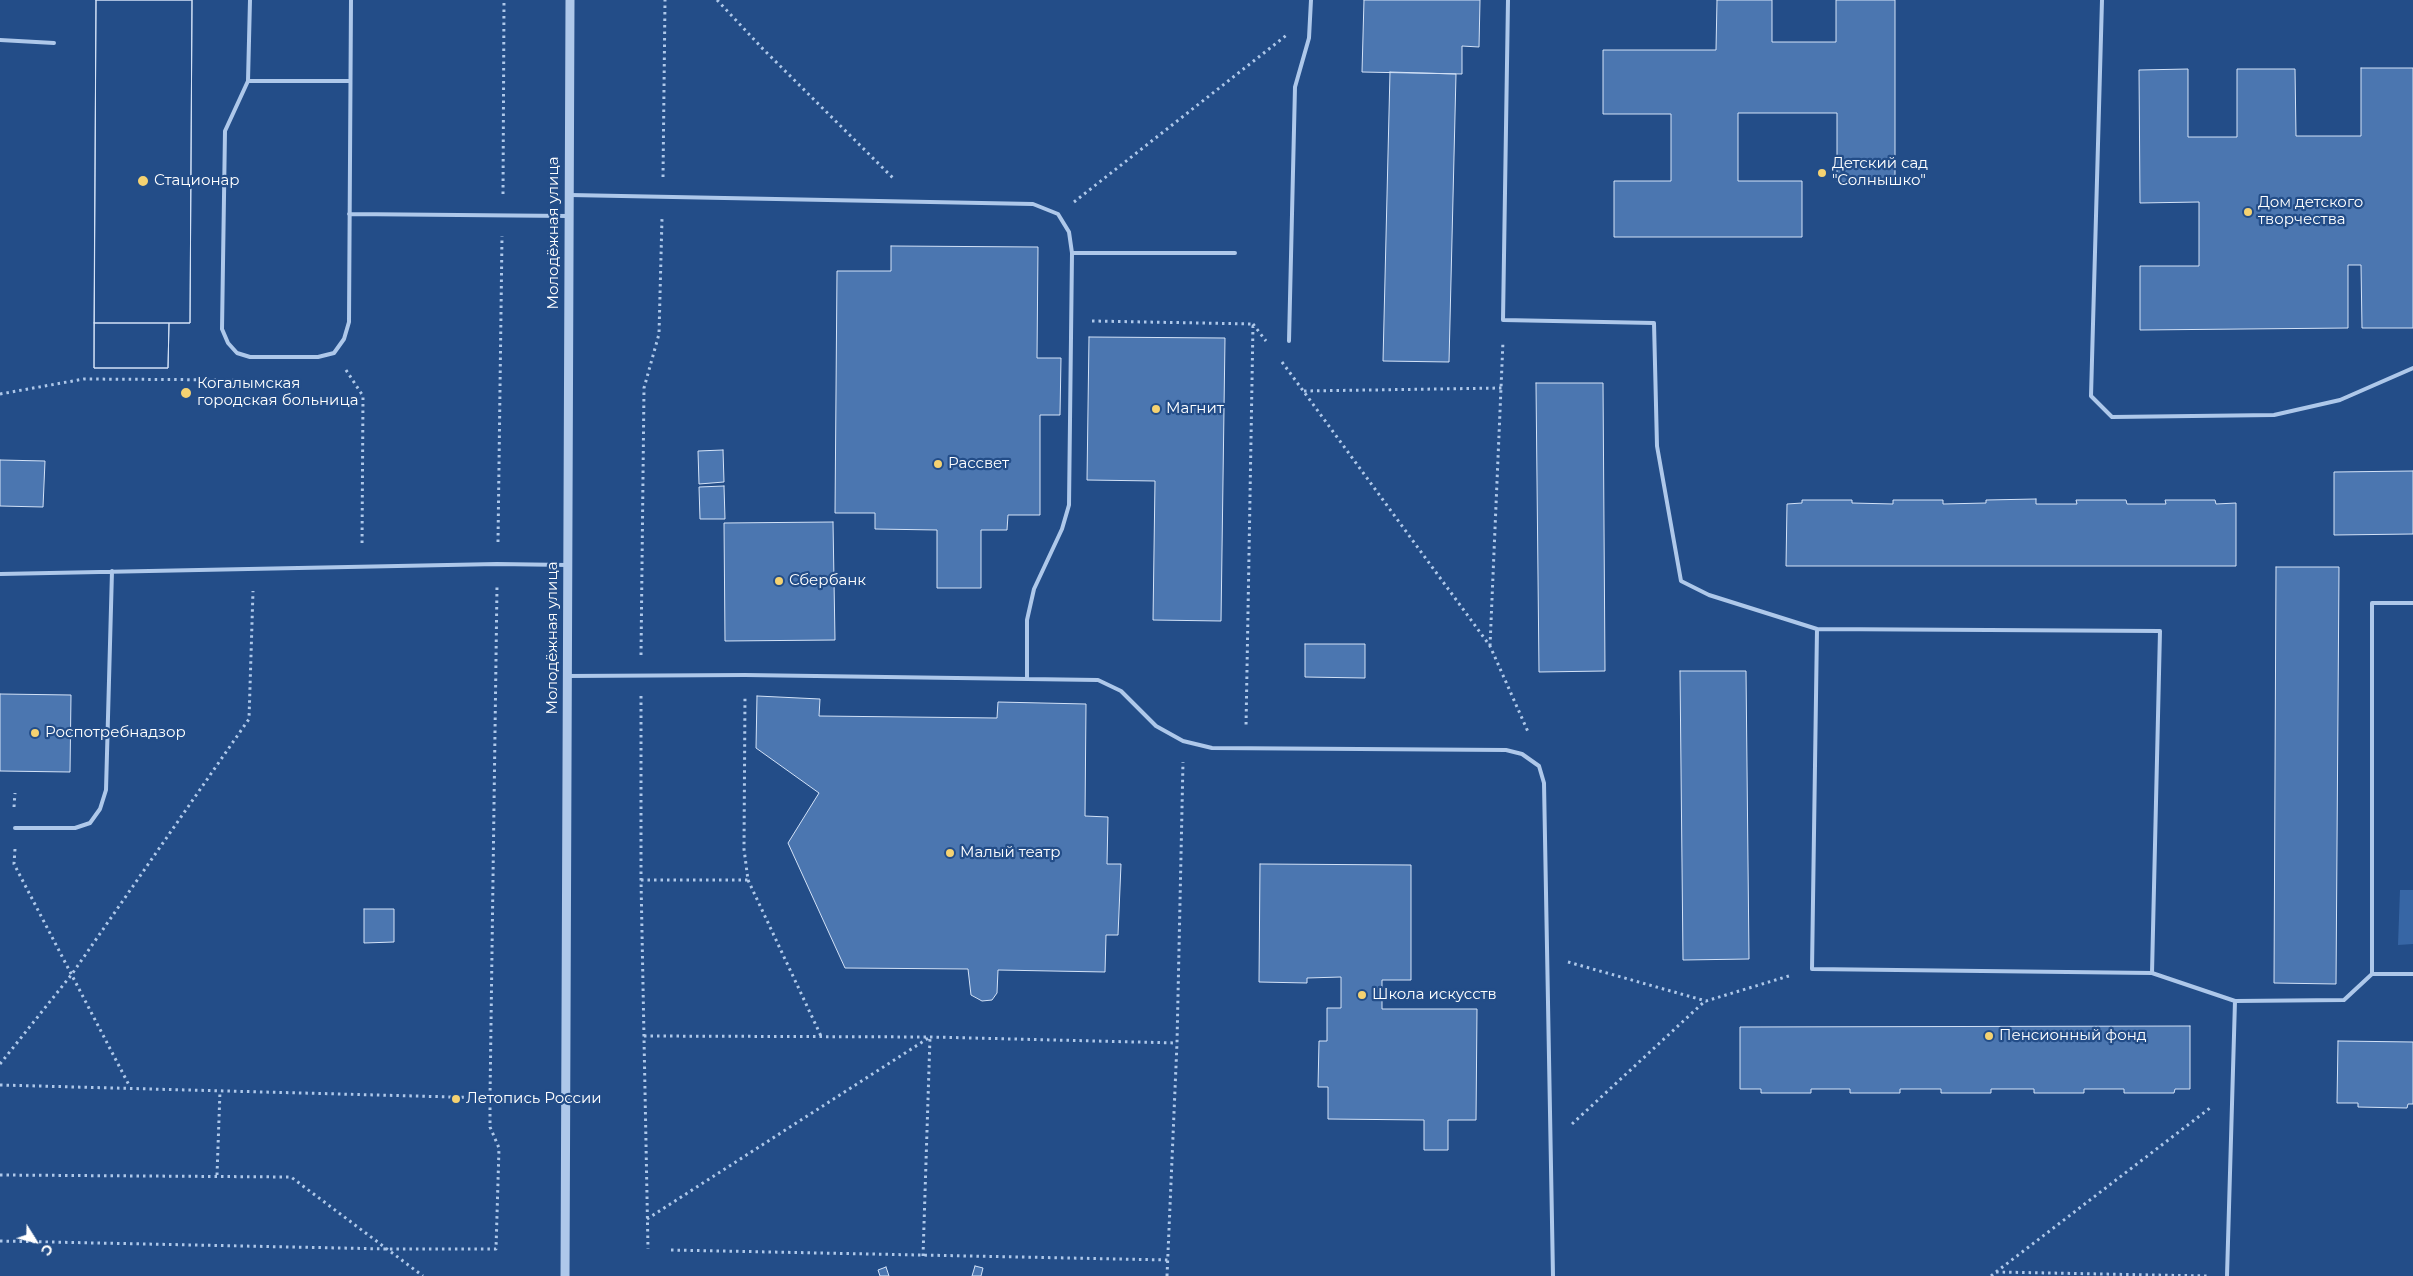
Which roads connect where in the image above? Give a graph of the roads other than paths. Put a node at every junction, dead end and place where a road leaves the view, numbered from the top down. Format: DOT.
graph roads {
  1 [pos="250,0"];
  2 [pos="351,0"];
  3 [pos="570,0"];
  4 [pos="1311,0"];
  5 [pos="1508,0"];
  6 [pos="2102,0"];
  7 [pos="0,40"];
  8 [pos="54,42"];
  9 [pos="248,81"];
  10 [pos="349,81"];
  11 [pos="568,195"];
  12 [pos="349,214"];
  13 [pos="568,216"];
  14 [pos="1072,253"];
  15 [pos="1235,253"];
  16 [pos="1289,341"];
  17 [pos="2413,368"];
  18 [pos="567,565"];
  19 [pos="112,571"];
  20 [pos="0,574"];
  21 [pos="2413,603"];
  22 [pos="1817,629"];
  23 [pos="567,676"];
  24 [pos="1027,678"];
  25 [pos="15,828"];
  26 [pos="2152,973"];
  27 [pos="2372,974"];
  28 [pos="2413,974"];
  29 [pos="2235,1001"];
  30 [pos="566,1276"];
  31 [pos="1552,1276"];
  32 [pos="2227,1276"];
  1 -- 9 [label="lane"];
  2 -- 10 [label="lane"];
  3 -- 11 [label="street, Молодёжная улица"];
  4 -- 16 [label="lane"];
  5 -- 22 [label="lane"];
  6 -- 17 [label="lane"];
  7 -- 8 [label="lane"];
  9 -- 10 [label="lane"];
  9 -- 12 [label="lane"];
  10 -- 12 [label="lane"];
  11 -- 13 [label="street, Молодёжная улица"];
  11 -- 14 [label="lane"];
  12 -- 13 [label="lane"];
  13 -- 18 [label="street, Молодёжная улица"];
  14 -- 15 [label="lane"];
  14 -- 24 [label="lane"];
  18 -- 19 [label="lane"];
  18 -- 23 [label="street, Молодёжная улица"];
  19 -- 20 [label="lane"];
  19 -- 25 [label="lane"];
  21 -- 27 [label="lane"];
  22 -- 26 [label="lane"];
  22 -- 26 [label="lane"];
  23 -- 24 [label="lane"];
  23 -- 30 [label="street, Молодёжная улица"];
  24 -- 31 [label="lane"];
  26 -- 29 [label="lane"];
  27 -- 28 [label="lane"];
  27 -- 29 [label="lane"];
  29 -- 32 [label="lane"];
}
